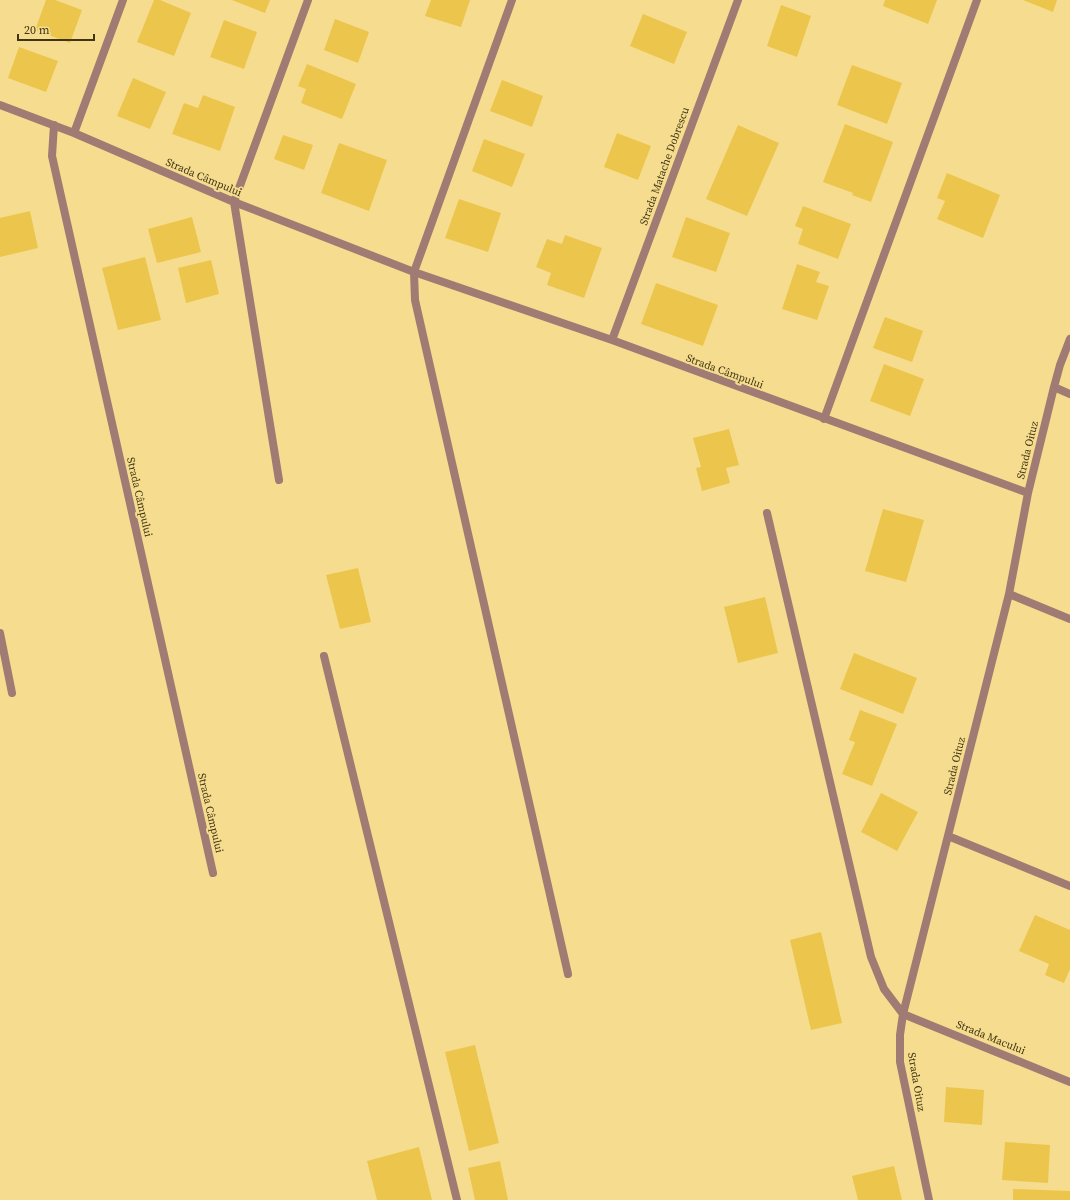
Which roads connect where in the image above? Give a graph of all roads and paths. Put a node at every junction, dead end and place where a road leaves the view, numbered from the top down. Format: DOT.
graph roads {
  1 [pos="123,0"];
  2 [pos="308,0"];
  3 [pos="512,0"];
  4 [pos="738,0"];
  5 [pos="977,0"];
  6 [pos="0,105"];
  7 [pos="54,125"];
  8 [pos="74,133"];
  9 [pos="234,202"];
  10 [pos="414,272"];
  11 [pos="1070,339"];
  12 [pos="612,340"];
  13 [pos="1054,387"];
  14 [pos="1070,394"];
  15 [pos="824,419"];
  16 [pos="279,480"];
  17 [pos="1028,493"];
  18 [pos="767,514"];
  19 [pos="1009,594"];
  20 [pos="1070,619"];
  21 [pos="0,633"];
  22 [pos="324,656"];
  23 [pos="12,693"];
  24 [pos="948,836"];
  25 [pos="213,873"];
  26 [pos="1070,886"];
  27 [pos="568,974"];
  28 [pos="903,1014"];
  29 [pos="1070,1082"];
  30 [pos="457,1200"];
  31 [pos="929,1200"];
  1 -- 8 [label="street"];
  2 -- 9 [label="street"];
  3 -- 10 [label="street"];
  4 -- 12 [label="street, Strada Matache Dobrescu"];
  5 -- 15 [label="street"];
  6 -- 7 [label="street, Strada Câmpului"];
  7 -- 8 [label="street, Strada Câmpului"];
  7 -- 25 [label="street, Strada Câmpului"];
  8 -- 9 [label="street, Strada Câmpului"];
  9 -- 10 [label="street, Strada Câmpului"];
  9 -- 16 [label="street"];
  10 -- 12 [label="street, Strada Câmpului"];
  10 -- 27 [label="street"];
  11 -- 13 [label="street, Strada Oituz"];
  12 -- 15 [label="street, Strada Câmpului"];
  13 -- 14 [label="street"];
  13 -- 17 [label="street, Strada Oituz"];
  15 -- 17 [label="street, Strada Câmpului"];
  17 -- 19 [label="street, Strada Oituz"];
  18 -- 28 [label="street"];
  19 -- 20 [label="street"];
  19 -- 24 [label="street, Strada Oituz"];
  21 -- 23 [label="street"];
  22 -- 30 [label="street"];
  24 -- 26 [label="street"];
  24 -- 28 [label="street, Strada Oituz"];
  28 -- 29 [label="street, Strada Macului"];
  28 -- 31 [label="street, Strada Oituz"];
}
